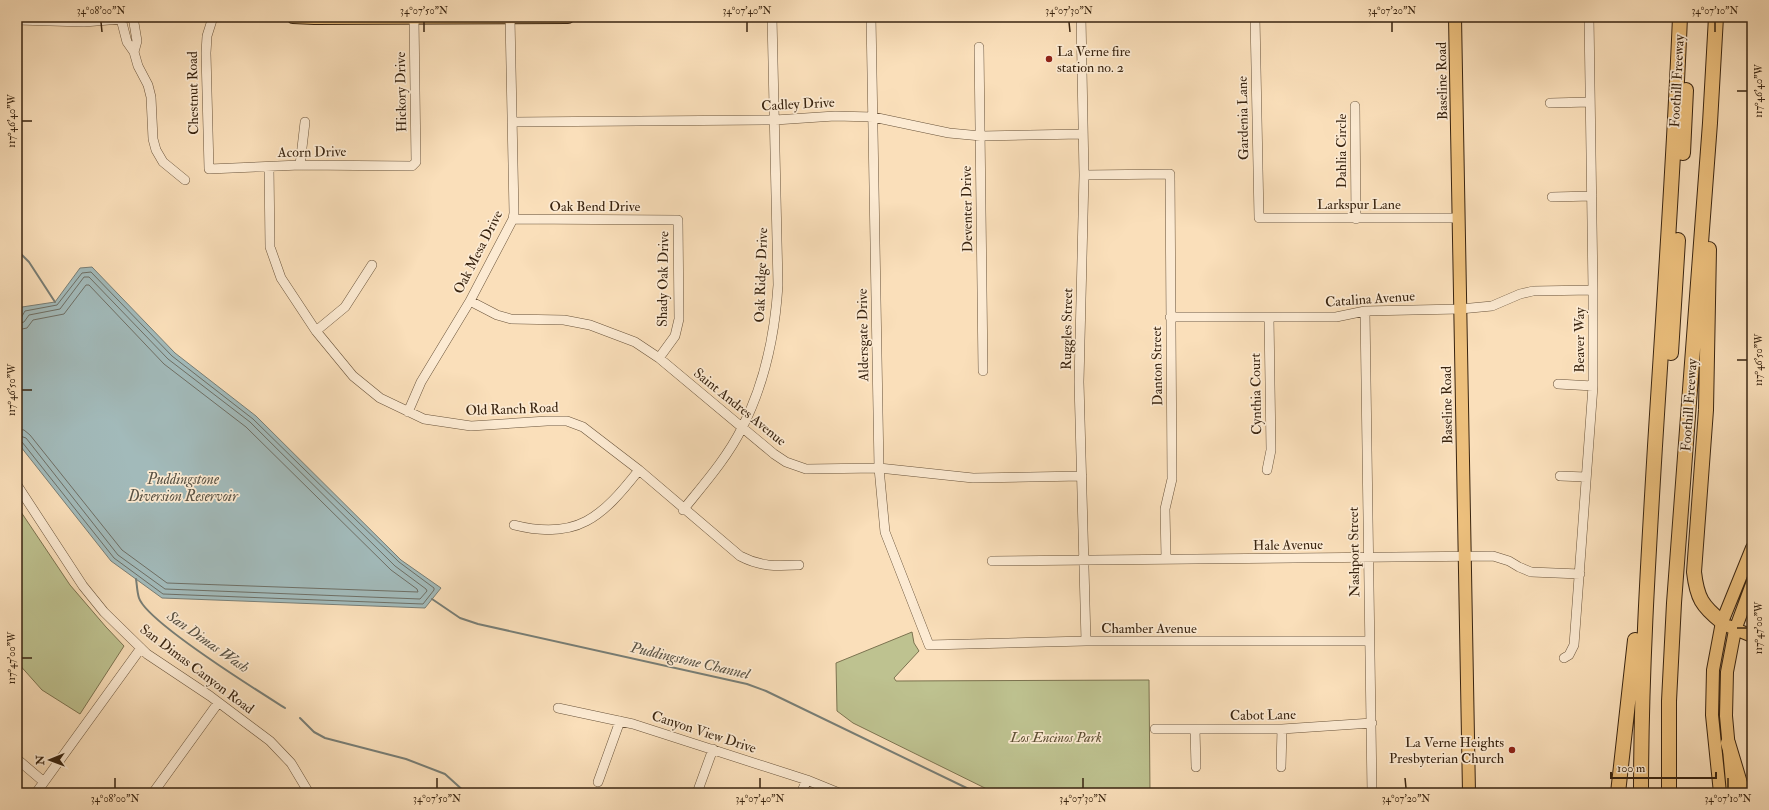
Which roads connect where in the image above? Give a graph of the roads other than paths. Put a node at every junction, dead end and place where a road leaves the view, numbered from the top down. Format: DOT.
graph roads {
  1 [pos="133,17"];
  2 [pos="213,17"];
  3 [pos="293,17"];
  4 [pos="568,17"];
  5 [pos="772,17"];
  6 [pos="871,17"];
  7 [pos="1081,17"];
  8 [pos="1255,17"];
  9 [pos="1455,17"];
  10 [pos="1589,17"];
  11 [pos="1707,17"];
  12 [pos="1716,17"];
  13 [pos="126,18"];
  14 [pos="414,18"];
  15 [pos="510,18"];
  16 [pos="1680,19"];
  17 [pos="17,20"];
  18 [pos="979,47"];
  19 [pos="134,52"];
  20 [pos="1590,102"];
  21 [pos="1550,103"];
  22 [pos="1355,106"];
  23 [pos="873,117"];
  24 [pos="775,120"];
  25 [pos="305,122"];
  26 [pos="512,122"];
  27 [pos="1710,123"];
  28 [pos="1082,134"];
  29 [pos="980,136"];
  30 [pos="300,165"];
  31 [pos="414,165"];
  32 [pos="269,167"];
  33 [pos="209,169"];
  34 [pos="1084,175"];
  35 [pos="185,180"];
  36 [pos="1592,196"];
  37 [pos="1552,197"];
  38 [pos="1259,218"];
  39 [pos="1459,218"];
  40 [pos="1356,219"];
  41 [pos="513,220"];
  42 [pos="678,220"];
  43 [pos="372,265"];
  44 [pos="1593,290"];
  45 [pos="470,302"];
  46 [pos="1460,309"];
  47 [pos="1365,311"];
  48 [pos="1170,317"];
  49 [pos="1269,317"];
  50 [pos="316,330"];
  51 [pos="659,358"];
  52 [pos="983,371"];
  53 [pos="1558,384"];
  54 [pos="1593,386"];
  55 [pos="408,412"];
  56 [pos="742,428"];
  57 [pos="879,468"];
  58 [pos="639,470"];
  59 [pos="1267,470"];
  60 [pos="1082,476"];
  61 [pos="1560,476"];
  62 [pos="1586,477"];
  63 [pos="17,485"];
  64 [pos="684,510"];
  65 [pos="514,525"];
  66 [pos="1752,548"];
  67 [pos="1464,557"];
  68 [pos="1166,558"];
  69 [pos="1368,558"];
  70 [pos="1084,560"];
  71 [pos="992,561"];
  72 [pos="799,566"];
  73 [pos="1580,574"];
  74 [pos="1752,584"];
  75 [pos="1645,610"];
  76 [pos="1722,622"];
  77 [pos="1735,630"];
  78 [pos="1752,636"];
  79 [pos="1369,641"];
  80 [pos="1086,642"];
  81 [pos="929,645"];
  82 [pos="140,648"];
  83 [pos="1564,658"];
  84 [pos="218,703"];
  85 [pos="558,708"];
  86 [pos="620,721"];
  87 [pos="1372,723"];
  88 [pos="1155,729"];
  89 [pos="1195,729"];
  90 [pos="1282,729"];
  91 [pos="1728,744"];
  92 [pos="713,749"];
  93 [pos="17,759"];
  94 [pos="1196,767"];
  95 [pos="1281,767"];
  96 [pos="807,780"];
  97 [pos="44,782"];
  98 [pos="598,782"];
  99 [pos="36,793"];
  100 [pos="153,793"];
  101 [pos="309,793"];
  102 [pos="697,793"];
  103 [pos="801,793"];
  104 [pos="839,793"];
  105 [pos="1372,793"];
  106 [pos="1469,793"];
  107 [pos="1618,793"];
  108 [pos="1640,793"];
  109 [pos="1648,793"];
  110 [pos="1659,793"];
  111 [pos="1669,793"];
  112 [pos="1720,793"];
  113 [pos="1733,793"];
  114 [pos="1743,793"];
  1 -- 19 [label="street"];
  2 -- 33 [label="street, Chestnut Road"];
  3 -- 14 [label="main road"];
  4 -- 15 [label="main road"];
  5 -- 24 [label="street, Oak Ridge Drive"];
  6 -- 23 [label="street, Aldersgate Drive"];
  7 -- 28 [label="street, Ruggles Street"];
  8 -- 38 [label="street, Gardenia Lane"];
  9 -- 39 [label="main road, Baseline Road"];
  10 -- 20 [label="street, Beaver Way"];
  11 -- 110 [label="highway"];
  12 -- 27 [label="highway, Foothill Freeway"];
  13 -- 17 [label="street"];
  13 -- 19 [label="street"];
  14 -- 15 [label="main road"];
  14 -- 31 [label="street, Hickory Drive"];
  15 -- 26 [label="street, Oak Mesa Drive"];
  16 -- 75 [label="highway, Foothill Freeway"];
  16 -- 109 [label="highway"];
  18 -- 29 [label="street, Deventer Drive"];
  19 -- 35 [label="street"];
  20 -- 21 [label="street"];
  20 -- 36 [label="street, Beaver Way"];
  22 -- 40 [label="street, Dahlia Circle"];
  23 -- 24 [label="street, Cadley Drive"];
  23 -- 29 [label="street, Cadley Drive"];
  23 -- 57 [label="street, Aldersgate Drive"];
  24 -- 26 [label="street, Cadley Drive"];
  24 -- 56 [label="street, Oak Ridge Drive"];
  25 -- 30 [label="street"];
  26 -- 41 [label="street, Oak Mesa Drive"];
  27 -- 76 [label="highway"];
  27 -- 111 [label="highway, Foothill Freeway"];
  28 -- 29 [label="street, Cadley Drive"];
  28 -- 34 [label="street, Ruggles Street"];
  29 -- 52 [label="street, Deventer Drive"];
  30 -- 31 [label="street, Acorn Drive"];
  30 -- 32 [label="street, Acorn Drive"];
  32 -- 33 [label="street, Acorn Drive"];
  32 -- 50 [label="street, Old Ranch Road"];
  34 -- 48 [label="street, Danton Street"];
  34 -- 60 [label="street, Ruggles Street"];
  36 -- 37 [label="street"];
  36 -- 44 [label="street, Beaver Way"];
  38 -- 40 [label="street, Larkspur Lane"];
  39 -- 40 [label="street, Larkspur Lane"];
  39 -- 46 [label="main road, Baseline Road"];
  41 -- 42 [label="street, Oak Bend Drive"];
  41 -- 45 [label="street, Oak Mesa Drive"];
  42 -- 51 [label="street, Shady Oak Drive"];
  43 -- 50 [label="street"];
  44 -- 46 [label="street, Catalina Avenue"];
  44 -- 54 [label="street, Beaver Way"];
  45 -- 51 [label="street, Saint Andres Avenue"];
  45 -- 55 [label="street, Oak Mesa Drive"];
  46 -- 47 [label="street, Catalina Avenue"];
  46 -- 67 [label="main road, Baseline Road"];
  47 -- 49 [label="street, Catalina Avenue"];
  47 -- 69 [label="street, Nashport Street"];
  48 -- 49 [label="street, Catalina Avenue"];
  48 -- 68 [label="street, Danton Street"];
  49 -- 59 [label="street, Cynthia Court"];
  50 -- 55 [label="street, Old Ranch Road"];
  51 -- 56 [label="street, Saint Andres Avenue"];
  53 -- 54 [label="street"];
  54 -- 62 [label="street, Beaver Way"];
  55 -- 58 [label="street, Old Ranch Road"];
  56 -- 57 [label="street, Saint Andres Avenue"];
  56 -- 64 [label="street, Oak Ridge Drive"];
  57 -- 60 [label="street, Saint Andres Avenue"];
  57 -- 81 [label="street, Aldersgate Drive"];
  58 -- 64 [label="street, Old Ranch Road"];
  58 -- 65 [label="street"];
  60 -- 70 [label="street, Ruggles Street"];
  61 -- 62 [label="street"];
  62 -- 73 [label="street, Beaver Way"];
  63 -- 82 [label="street, San Dimas Canyon Road"];
  64 -- 72 [label="street, Old Ranch Road"];
  66 -- 76 [label="main road"];
  67 -- 69 [label="street, Hale Avenue"];
  67 -- 73 [label="street, Hale Avenue"];
  67 -- 106 [label="main road, Baseline Road"];
  68 -- 69 [label="street, Hale Avenue"];
  68 -- 70 [label="street, Hale Avenue"];
  69 -- 79 [label="street, Nashport Street"];
  70 -- 71 [label="street, Hale Avenue"];
  70 -- 80 [label="street, Ruggles Street"];
  73 -- 83 [label="street, Beaver Way"];
  74 -- 77 [label="main road"];
  75 -- 107 [label="highway"];
  75 -- 108 [label="highway, Foothill Freeway"];
  76 -- 77 [label="main road"];
  76 -- 112 [label="main road"];
  77 -- 78 [label="main road"];
  77 -- 91 [label="main road"];
  79 -- 80 [label="street, Chamber Avenue"];
  79 -- 87 [label="street, Nashport Street"];
  80 -- 81 [label="street, Chamber Avenue"];
  82 -- 84 [label="street, San Dimas Canyon Road"];
  82 -- 97 [label="street"];
  84 -- 100 [label="street"];
  84 -- 101 [label="street, San Dimas Canyon Road"];
  85 -- 86 [label="street, Canyon View Drive"];
  86 -- 92 [label="street, Canyon View Drive"];
  86 -- 98 [label="street"];
  87 -- 90 [label="street, Cabot Lane"];
  87 -- 105 [label="street, Nashport Street"];
  88 -- 89 [label="street, Cabot Lane"];
  89 -- 90 [label="street, Cabot Lane"];
  89 -- 94 [label="street"];
  90 -- 95 [label="street"];
  91 -- 113 [label="main road"];
  91 -- 114 [label="highway"];
  92 -- 96 [label="street, Canyon View Drive"];
  92 -- 102 [label="street"];
  93 -- 97 [label="street"];
  96 -- 103 [label="street"];
  96 -- 104 [label="street, Canyon View Drive"];
  97 -- 99 [label="street"];
}
